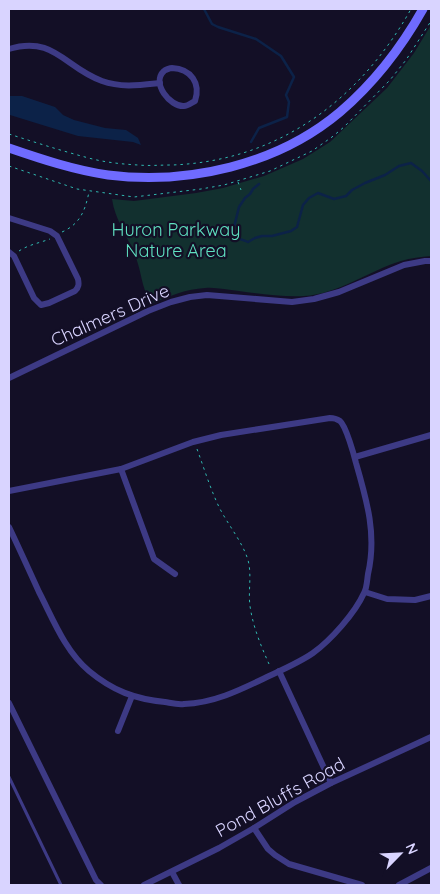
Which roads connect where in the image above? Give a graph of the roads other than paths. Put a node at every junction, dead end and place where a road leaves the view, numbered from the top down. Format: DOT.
graph roads {
  1 [pos="423,9"];
  2 [pos="9,49"];
  3 [pos="160,83"];
  4 [pos="9,148"];
  5 [pos="9,218"];
  6 [pos="9,252"];
  7 [pos="431,261"];
  8 [pos="9,378"];
  9 [pos="431,435"];
  10 [pos="355,457"];
  11 [pos="121,469"];
  12 [pos="9,491"];
  13 [pos="9,526"];
  14 [pos="175,574"];
  15 [pos="365,592"];
  16 [pos="431,596"];
  17 [pos="279,672"];
  18 [pos="132,696"];
  19 [pos="9,703"];
  20 [pos="118,731"];
  21 [pos="431,737"];
  22 [pos="9,777"];
  23 [pos="330,783"];
  24 [pos="254,828"];
  25 [pos="431,868"];
  26 [pos="172,872"];
  27 [pos="61,885"];
  28 [pos="101,885"];
  29 [pos="144,885"];
  30 [pos="179,885"];
  31 [pos="362,885"];
  32 [pos="399,885"];
  1 -- 4 [label="main road"];
  2 -- 3 [label="street"];
  3 -- 3 [label="street"];
  5 -- 6 [label="street"];
  7 -- 8 [label="street, Chalmers Drive"];
  9 -- 10 [label="street"];
  10 -- 11 [label="street"];
  10 -- 15 [label="street"];
  11 -- 12 [label="street"];
  11 -- 14 [label="street"];
  13 -- 18 [label="street"];
  15 -- 16 [label="street"];
  15 -- 17 [label="street"];
  17 -- 18 [label="street"];
  17 -- 23 [label="street"];
  18 -- 20 [label="street"];
  19 -- 28 [label="street"];
  21 -- 23 [label="street, Pond Bluffs Road"];
  22 -- 27 [label="lane"];
  23 -- 24 [label="street, Pond Bluffs Road"];
  24 -- 26 [label="street, Pond Bluffs Road"];
  24 -- 31 [label="street"];
  25 -- 32 [label="street"];
  26 -- 29 [label="street, Pond Bluffs Road"];
  26 -- 30 [label="street"];
}
